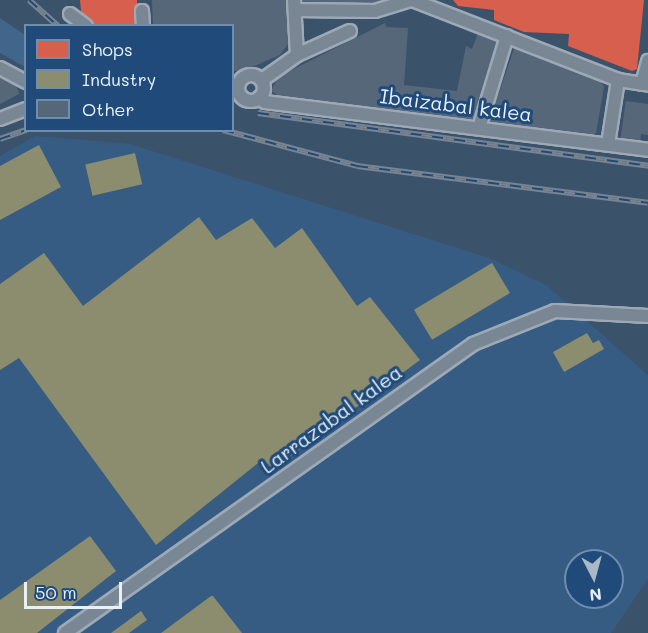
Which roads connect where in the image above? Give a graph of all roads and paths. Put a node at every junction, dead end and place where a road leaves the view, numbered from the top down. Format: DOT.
graph roads {
  1 [pos="412,0"];
  2 [pos="295,5"];
  3 [pos="142,10"];
  4 [pos="70,14"];
  5 [pos="83,24"];
  6 [pos="142,24"];
  7 [pos="350,31"];
  8 [pos="507,36"];
  9 [pos="297,55"];
  10 [pos="648,61"];
  11 [pos="0,68"];
  12 [pos="261,80"];
  13 [pos="618,80"];
  14 [pos="24,81"];
  15 [pos="236,84"];
  16 [pos="645,84"];
  17 [pos="259,98"];
  18 [pos="21,111"];
  19 [pos="0,119"];
  20 [pos="479,128"];
  21 [pos="608,144"];
  22 [pos="648,150"];
  23 [pos="648,316"];
  24 [pos="65,633"];
  1 -- 2 [label="street"];
  1 -- 8 [label="street"];
  2 -- 9 [label="street"];
  3 -- 6 [label="street"];
  4 -- 5 [label="street"];
  7 -- 9 [label="street"];
  8 -- 13 [label="street"];
  8 -- 20 [label="street"];
  9 -- 12 [label="street"];
  10 -- 16 [label="street"];
  11 -- 14 [label="street"];
  12 -- 15 [label="street"];
  12 -- 17 [label="street"];
  13 -- 16 [label="street"];
  13 -- 21 [label="street"];
  15 -- 17 [label="street"];
  17 -- 20 [label="street, Ibaizabal kalea"];
  18 -- 19 [label="street"];
  20 -- 21 [label="street, Ibaizabal kalea"];
  21 -- 22 [label="street, Ibaizabal kalea"];
  23 -- 24 [label="street, Larrazabal kalea"];
}
